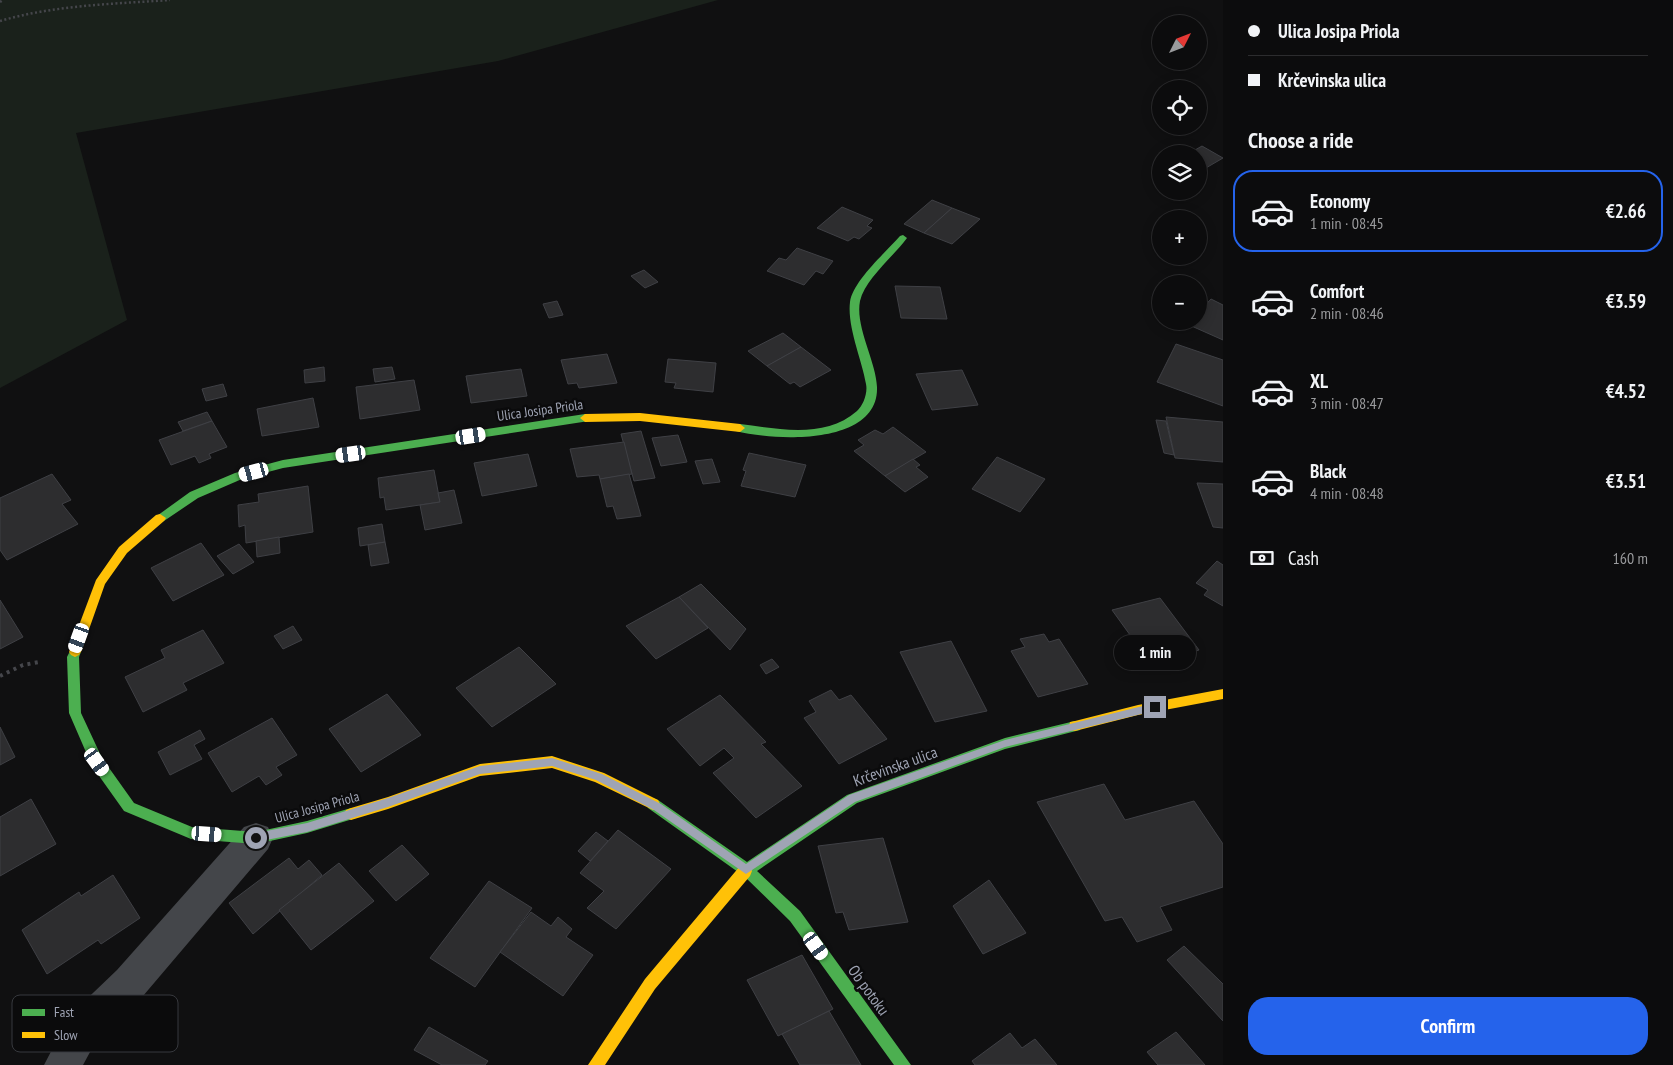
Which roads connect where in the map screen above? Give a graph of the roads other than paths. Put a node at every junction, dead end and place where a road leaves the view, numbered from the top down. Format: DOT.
graph roads {
  1 [pos="903,238"];
  2 [pos="1223,694"];
  3 [pos="256,838"];
  4 [pos="746,870"];
  5 [pos="117,995"];
  6 [pos="70,1052"];
  7 [pos="63,1065"];
  8 [pos="596,1065"];
  9 [pos="903,1065"];
  1 -- 3 [label="street, Ulica Josipa Priola"];
  2 -- 4 [label="street, Krčevinska ulica"];
  3 -- 4 [label="street, Ulica Josipa Priola"];
  3 -- 5 [label="street"];
  4 -- 8 [label="street, Krčevinska ulica"];
  4 -- 9 [label="street, Ob potoku"];
  6 -- 7 [label="street"];
}
